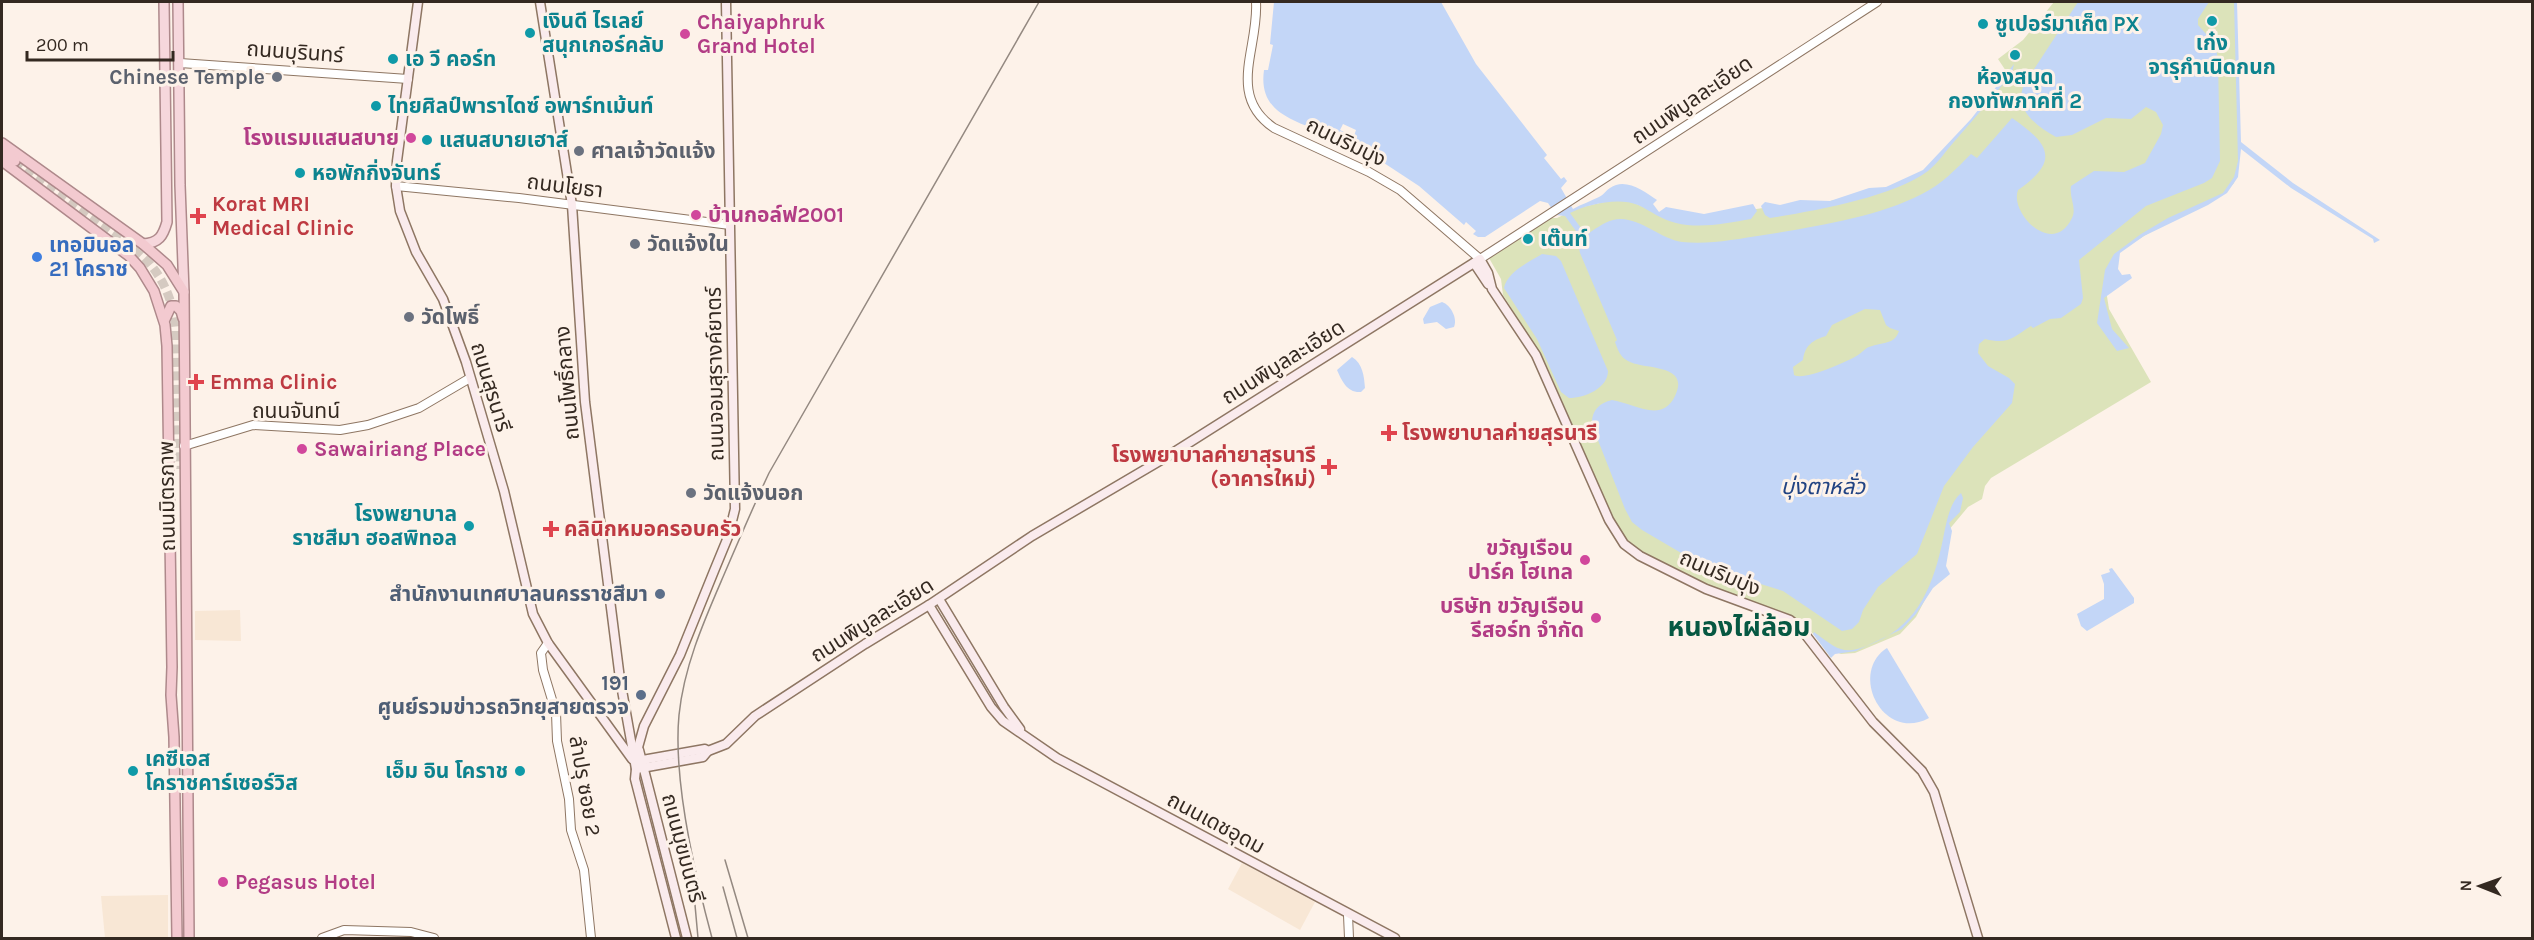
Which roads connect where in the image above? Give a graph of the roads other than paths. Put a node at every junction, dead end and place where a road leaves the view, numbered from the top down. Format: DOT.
graph roads {
  1 [pos="164,2"];
  2 [pos="178,2"];
  3 [pos="418,2"];
  4 [pos="540,2"];
  5 [pos="726,2"];
  6 [pos="1256,2"];
  7 [pos="1878,2"];
  8 [pos="165,63"];
  9 [pos="180,63"];
  10 [pos="408,79"];
  11 [pos="2,142"];
  12 [pos="2,151"];
  13 [pos="2,161"];
  14 [pos="15,161"];
  15 [pos="396,186"];
  16 [pos="572,205"];
  17 [pos="730,225"];
  18 [pos="132,236"];
  19 [pos="143,244"];
  20 [pos="123,251"];
  21 [pos="1478,261"];
  22 [pos="184,292"];
  23 [pos="165,325"];
  24 [pos="184,326"];
  25 [pos="470,378"];
  26 [pos="184,446"];
  27 [pos="178,469"];
  28 [pos="939,599"];
  29 [pos="929,605"];
  30 [pos="548,643"];
  31 [pos="188,668"];
  32 [pos="986,678"];
  33 [pos="976,683"];
  34 [pos="644,726"];
  35 [pos="628,728"];
  36 [pos="611,734"];
  37 [pos="1024,734"];
  38 [pos="638,765"];
  39 [pos="1348,915"];
  40 [pos="683,917"];
  41 [pos="671,920"];
  42 [pos="177,939"];
  43 [pos="189,939"];
  44 [pos="322,939"];
  45 [pos="434,939"];
  46 [pos="591,939"];
  47 [pos="676,939"];
  48 [pos="687,939"];
  49 [pos="1349,939"];
  50 [pos="1395,939"];
  51 [pos="1978,939"];
  1 -- 8 [label="main road"];
  2 -- 9 [label="main road"];
  3 -- 10 [label="main road, ถนนสุรนารี"];
  4 -- 16 [label="main road, ถนนโพธิ์กลาง"];
  5 -- 17 [label="main road, ถนนจอมสุรางค์ยาตร์"];
  6 -- 21 [label="street, ถนนริมบุ่ง"];
  7 -- 21 [label="street, ถนนพิบูลละเอียด"];
  8 -- 9 [label="main road"];
  8 -- 19 [label="main road"];
  9 -- 10 [label="street, ถนนบุรินทร์"];
  9 -- 22 [label="main road"];
  10 -- 15 [label="main road, ถนนสุรนารี"];
  11 -- 18 [label="highway"];
  12 -- 14 [label="highway"];
  13 -- 20 [label="highway, ถนนมิตรภาพ"];
  15 -- 16 [label="street, ถนนโยธา"];
  15 -- 25 [label="main road, ถนนสุรนารี"];
  16 -- 17 [label="street, ถนนโยธา"];
  16 -- 35 [label="main road, ถนนโพธิ์กลาง"];
  17 -- 34 [label="main road, ถนนจอมสุรางค์ยาตร์"];
  18 -- 19 [label="highway"];
  18 -- 20 [label="highway"];
  19 -- 22 [label="highway"];
  20 -- 23 [label="highway, ถนนมิตรภาพ"];
  21 -- 28 [label="main road, ถนนพิบูลละเอียด"];
  21 -- 51 [label="main road, ถนนริมบุ่ง"];
  22 -- 24 [label="highway, ถนนมิตรภาพ"];
  23 -- 24 [label="highway"];
  23 -- 42 [label="highway, ถนนมิตรภาพ"];
  24 -- 26 [label="highway, ถนนมิตรภาพ"];
  25 -- 26 [label="street, ถนนจันทน์"];
  25 -- 30 [label="main road, ถนนสุรนารี"];
  26 -- 31 [label="highway, ถนนมิตรภาพ"];
  27 -- 31 [label="highway"];
  28 -- 29 [label="main road, ถนนพิบูลละเอียด"];
  28 -- 32 [label="main road, ถนนเดชอุดม"];
  29 -- 33 [label="main road, ถนนเดชอุดม"];
  29 -- 38 [label="main road, ถนนพิบูลละเอียด"];
  30 -- 36 [label="main road, ถนนสุรนารี"];
  30 -- 46 [label="street, ลำปรุ ซอย 2"];
  31 -- 43 [label="highway, ถนนมิตรภาพ"];
  32 -- 33 [label="main road"];
  32 -- 37 [label="main road, ถนนเดชอุดม"];
  33 -- 37 [label="main road, ถนนเดชอุดม"];
  34 -- 35 [label="main road"];
  34 -- 38 [label="main road, ถนนจอมสุรางค์ยาตร์"];
  35 -- 36 [label="main road"];
  35 -- 38 [label="main road, ถนนโพธิ์กลาง"];
  36 -- 38 [label="main road, ถนนสุรนารี"];
  37 -- 39 [label="main road, ถนนเดชอุดม"];
  38 -- 40 [label="main road, ถนนมุขมนตรี"];
  38 -- 41 [label="main road, ถนนมุขมนตรี"];
  39 -- 49 [label="street"];
  39 -- 50 [label="main road, ถนนเดชอุดม"];
  40 -- 41 [label="main road"];
  40 -- 48 [label="main road, ถนนมุขมนตรี"];
  41 -- 47 [label="main road, ถนนมุขมนตรี"];
  44 -- 45 [label="street"];
}
